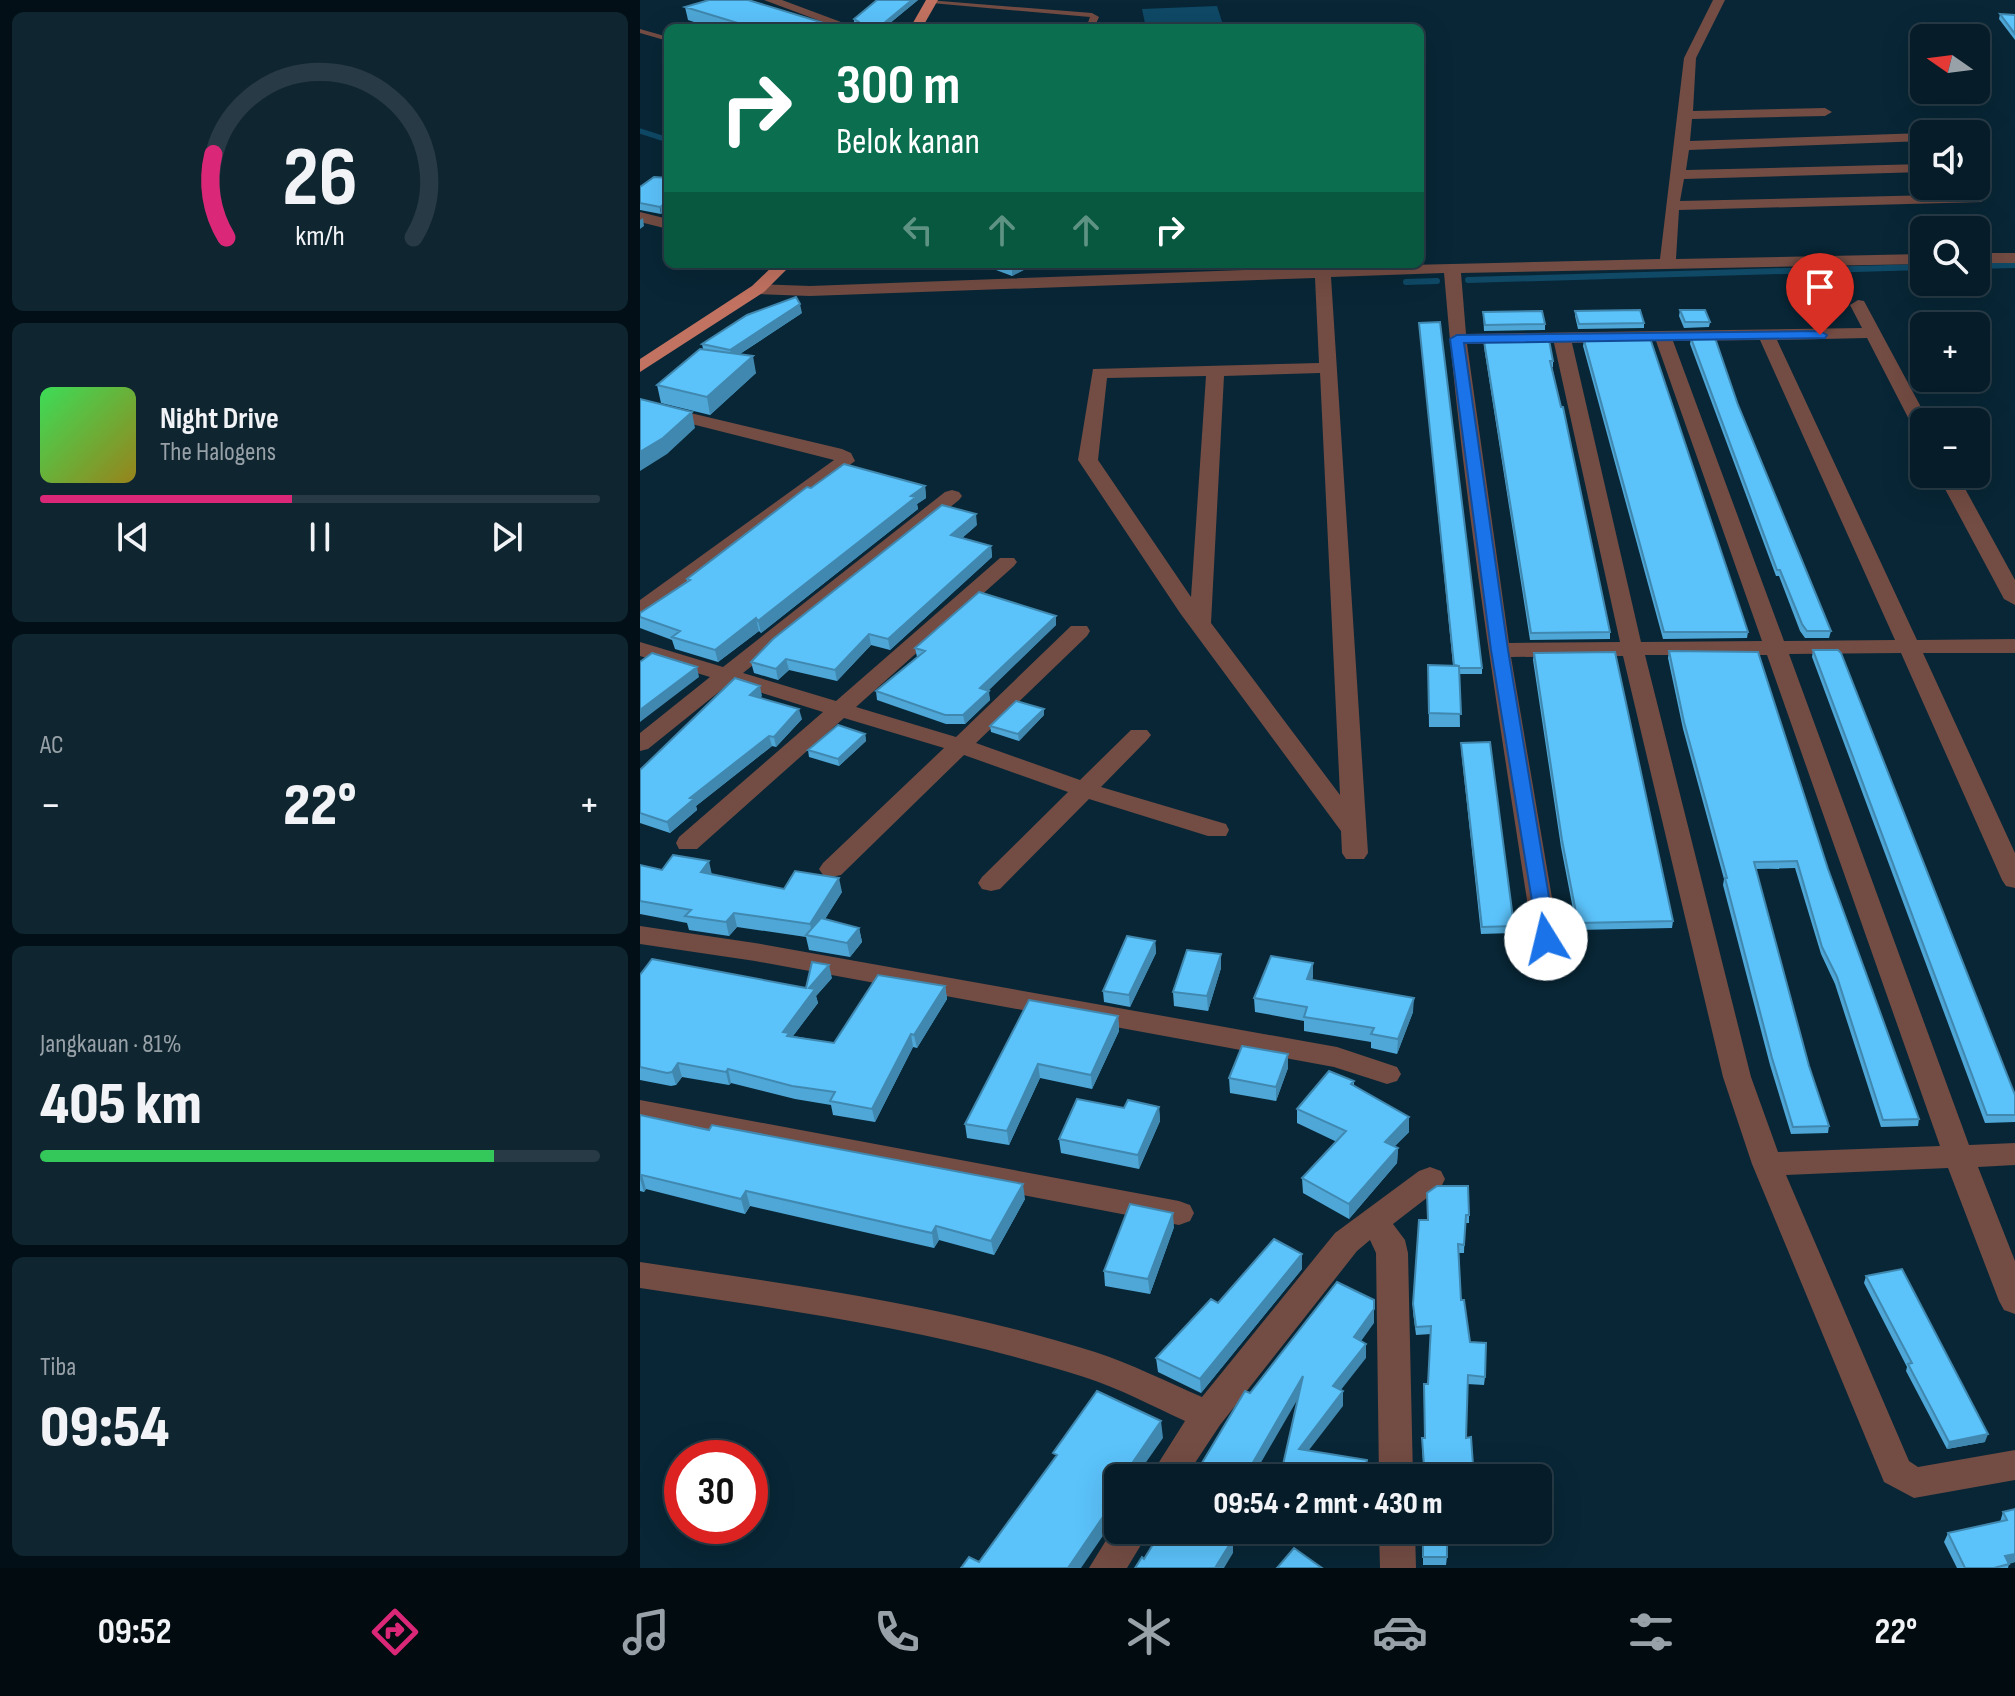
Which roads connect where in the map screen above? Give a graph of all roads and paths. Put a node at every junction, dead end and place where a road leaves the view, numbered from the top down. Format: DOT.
graph roads {
  1 [pos="770,0"];
  2 [pos="932,0"];
  3 [pos="1719,0"];
  4 [pos="839,24"];
  5 [pos="918,24"];
  6 [pos="1092,24"];
  7 [pos="640,31"];
  8 [pos="664,38"];
  9 [pos="1825,112"];
  10 [pos="1685,115"];
  11 [pos="1910,138"];
  12 [pos="1683,146"];
  13 [pos="1910,168"];
  14 [pos="1679,175"];
  15 [pos="1933,200"];
  16 [pos="1672,206"];
  17 [pos="640,217"];
  18 [pos="664,223"];
  19 [pos="1990,258"];
  20 [pos="2015,258"];
  21 [pos="1910,259"];
  22 [pos="1668,262"];
  23 [pos="780,268"];
  24 [pos="1452,268"];
  25 [pos="1323,272"];
  26 [pos="758,289"];
  27 [pos="1858,305"];
  28 [pos="1873,333"];
  29 [pos="1767,336"];
  30 [pos="1663,337"];
  31 [pos="1562,338"];
  32 [pos="1457,339"];
  33 [pos="640,367"];
  34 [pos="1328,368"];
  35 [pos="1215,371"];
  36 [pos="640,406"];
  37 [pos="1912,408"];
  38 [pos="1955,488"];
  39 [pos="952,496"];
  40 [pos="1007,562"];
  41 [pos="2015,599"];
  42 [pos="640,610"];
  43 [pos="1200,623"];
  44 [pos="1079,631"];
  45 [pos="2015,646"];
  46 [pos="1773,647"];
  47 [pos="1908,647"];
  48 [pos="640,649"];
  49 [pos="1632,649"];
  50 [pos="1500,650"];
  51 [pos="724,675"];
  52 [pos="842,709"];
  53 [pos="1139,735"];
  54 [pos="640,744"];
  55 [pos="961,746"];
  56 [pos="1084,790"];
  57 [pos="1217,830"];
  58 [pos="1354,831"];
  59 [pos="688,843"];
  60 [pos="1355,853"];
  61 [pos="832,869"];
  62 [pos="2015,880"];
  63 [pos="991,883"];
  64 [pos="640,935"];
  65 [pos="1546,939"];
  66 [pos="1387,1074"];
  67 [pos="640,1111"];
  68 [pos="2015,1154"];
  69 [pos="1959,1157"];
  70 [pos="1767,1164"];
  71 [pos="1430,1179"];
  72 [pos="1179,1213"];
  73 [pos="1370,1221"];
  74 [pos="640,1275"];
  75 [pos="2015,1301"];
  76 [pos="1208,1415"];
  77 [pos="1175,1464"];
  78 [pos="1396,1464"];
  79 [pos="2015,1465"];
  80 [pos="1123,1544"];
  81 [pos="1397,1544"];
  82 [pos="1107,1568"];
  83 [pos="1398,1568"];
  1 -- 4 [label="street"];
  2 -- 5 [label="main road"];
  2 -- 6 [label="lane"];
  3 -- 10 [label="street"];
  7 -- 8 [label="lane"];
  9 -- 10 [label="street"];
  10 -- 12 [label="street"];
  11 -- 12 [label="street"];
  12 -- 14 [label="street"];
  13 -- 14 [label="street"];
  14 -- 16 [label="street"];
  15 -- 16 [label="street"];
  16 -- 22 [label="street"];
  17 -- 18 [label="street"];
  19 -- 20 [label="street"];
  21 -- 22 [label="street"];
  22 -- 24 [label="street"];
  23 -- 26 [label="main road"];
  24 -- 25 [label="street"];
  24 -- 32 [label="street"];
  25 -- 26 [label="street"];
  25 -- 34 [label="street"];
  26 -- 33 [label="main road"];
  27 -- 28 [label="street"];
  28 -- 29 [label="street"];
  28 -- 37 [label="street"];
  29 -- 30 [label="street"];
  29 -- 47 [label="street"];
  30 -- 31 [label="street"];
  30 -- 46 [label="street"];
  31 -- 32 [label="street"];
  31 -- 49 [label="street"];
  32 -- 50 [label="street"];
  34 -- 35 [label="street"];
  34 -- 58 [label="street"];
  35 -- 43 [label="street"];
  35 -- 43 [label="street"];
  36 -- 42 [label="street"];
  38 -- 41 [label="street"];
  39 -- 51 [label="street"];
  40 -- 52 [label="street"];
  43 -- 58 [label="street"];
  44 -- 55 [label="street"];
  45 -- 47 [label="street"];
  46 -- 47 [label="street"];
  46 -- 49 [label="street"];
  46 -- 69 [label="street"];
  47 -- 62 [label="street"];
  48 -- 51 [label="street"];
  49 -- 50 [label="street"];
  49 -- 70 [label="street"];
  50 -- 65 [label="street"];
  51 -- 52 [label="street"];
  51 -- 54 [label="street"];
  52 -- 55 [label="street"];
  52 -- 59 [label="street"];
  53 -- 56 [label="street"];
  55 -- 56 [label="street"];
  55 -- 61 [label="street"];
  56 -- 57 [label="street"];
  56 -- 63 [label="street"];
  58 -- 60 [label="street"];
  64 -- 66 [label="street"];
  67 -- 72 [label="street"];
  68 -- 69 [label="street"];
  69 -- 70 [label="street"];
  69 -- 75 [label="street"];
  70 -- 79 [label="street"];
  71 -- 73 [label="street"];
  73 -- 76 [label="street"];
  73 -- 78 [label="street"];
  74 -- 76 [label="street"];
  76 -- 77 [label="street"];
  80 -- 82 [label="street"];
  81 -- 83 [label="street"];
}
